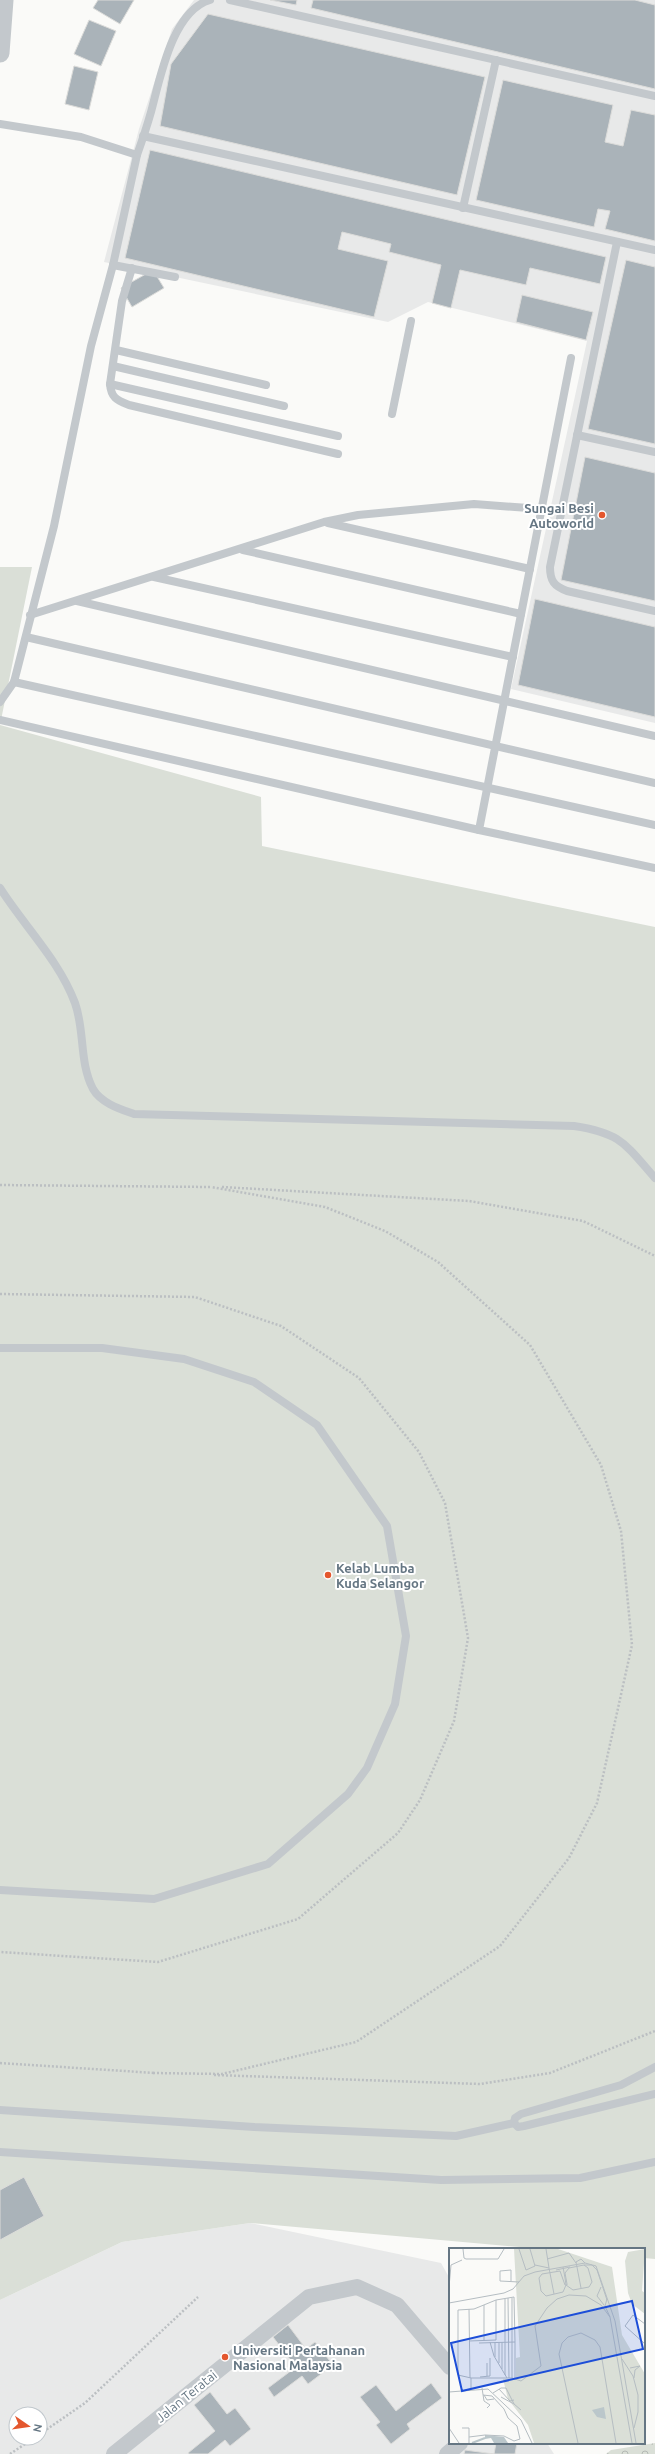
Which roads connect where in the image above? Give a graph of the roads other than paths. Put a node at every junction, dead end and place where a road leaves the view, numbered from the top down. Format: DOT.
graph roads {
  1 [pos="210,0"];
  2 [pos="230,0"];
  3 [pos="3,3"];
  4 [pos="0,53"];
  5 [pos="496,60"];
  6 [pos="655,96"];
  7 [pos="0,124"];
  8 [pos="143,136"];
  9 [pos="137,155"];
  10 [pos="463,208"];
  11 [pos="617,242"];
  12 [pos="655,250"];
  13 [pos="113,265"];
  14 [pos="132,268"];
  15 [pos="175,277"];
  16 [pos="411,321"];
  17 [pos="116,350"];
  18 [pos="572,358"];
  19 [pos="113,366"];
  20 [pos="110,384"];
  21 [pos="266,385"];
  22 [pos="284,406"];
  23 [pos="392,414"];
  24 [pos="578,435"];
  25 [pos="338,436"];
  26 [pos="655,452"];
  27 [pos="338,454"];
  28 [pos="542,509"];
  29 [pos="324,522"];
  30 [pos="243,550"];
  31 [pos="530,569"];
  32 [pos="154,577"];
  33 [pos="77,601"];
  34 [pos="655,611"];
  35 [pos="521,614"];
  36 [pos="30,615"];
  37 [pos="26,637"];
  38 [pos="513,657"];
  39 [pos="14,682"];
  40 [pos="504,700"];
  41 [pos="0,702"];
  42 [pos="0,720"];
  43 [pos="655,736"];
  44 [pos="495,748"];
  45 [pos="655,783"];
  46 [pos="487,786"];
  47 [pos="655,825"];
  48 [pos="479,830"];
  49 [pos="655,868"];
  50 [pos="0,888"];
  51 [pos="655,1178"];
  52 [pos="0,1348"];
  53 [pos="0,1890"];
  54 [pos="655,2067"];
  55 [pos="655,2094"];
  56 [pos="0,2110"];
  57 [pos="514,2123"];
  58 [pos="0,2152"];
  59 [pos="655,2162"];
  60 [pos="449,2366"];
  61 [pos="459,2444"];
  62 [pos="114,2454"];
  63 [pos="447,2454"];
  1 -- 8 [label="lane"];
  2 -- 5 [label="lane"];
  3 -- 4 [label="street"];
  5 -- 6 [label="lane"];
  5 -- 10 [label="lane"];
  7 -- 9 [label="lane"];
  8 -- 9 [label="lane"];
  8 -- 10 [label="lane"];
  9 -- 13 [label="lane"];
  10 -- 11 [label="lane"];
  11 -- 12 [label="lane"];
  11 -- 24 [label="lane"];
  13 -- 14 [label="lane"];
  13 -- 36 [label="lane"];
  14 -- 15 [label="lane"];
  14 -- 17 [label="lane"];
  16 -- 23 [label="lane"];
  17 -- 19 [label="lane"];
  17 -- 21 [label="lane"];
  18 -- 28 [label="lane"];
  19 -- 20 [label="lane"];
  19 -- 22 [label="lane"];
  20 -- 25 [label="lane"];
  20 -- 27 [label="lane"];
  24 -- 26 [label="lane"];
  24 -- 34 [label="lane"];
  28 -- 29 [label="lane"];
  28 -- 31 [label="lane"];
  29 -- 30 [label="lane"];
  29 -- 31 [label="lane"];
  30 -- 32 [label="lane"];
  30 -- 35 [label="lane"];
  31 -- 35 [label="lane"];
  32 -- 33 [label="lane"];
  32 -- 38 [label="lane"];
  33 -- 36 [label="lane"];
  33 -- 40 [label="lane"];
  35 -- 38 [label="lane"];
  36 -- 37 [label="lane"];
  37 -- 39 [label="lane"];
  37 -- 44 [label="lane"];
  38 -- 40 [label="lane"];
  39 -- 41 [label="lane"];
  39 -- 46 [label="lane"];
  40 -- 43 [label="lane"];
  40 -- 44 [label="lane"];
  42 -- 48 [label="lane"];
  44 -- 45 [label="lane"];
  44 -- 46 [label="lane"];
  46 -- 47 [label="lane"];
  46 -- 48 [label="lane"];
  48 -- 49 [label="lane"];
  50 -- 51 [label="lane"];
  52 -- 53 [label="lane"];
  54 -- 57 [label="lane"];
  55 -- 57 [label="lane"];
  56 -- 57 [label="lane"];
  58 -- 59 [label="lane"];
  60 -- 62 [label="street, Jalan Teratai"];
  61 -- 63 [label="street"];
}
